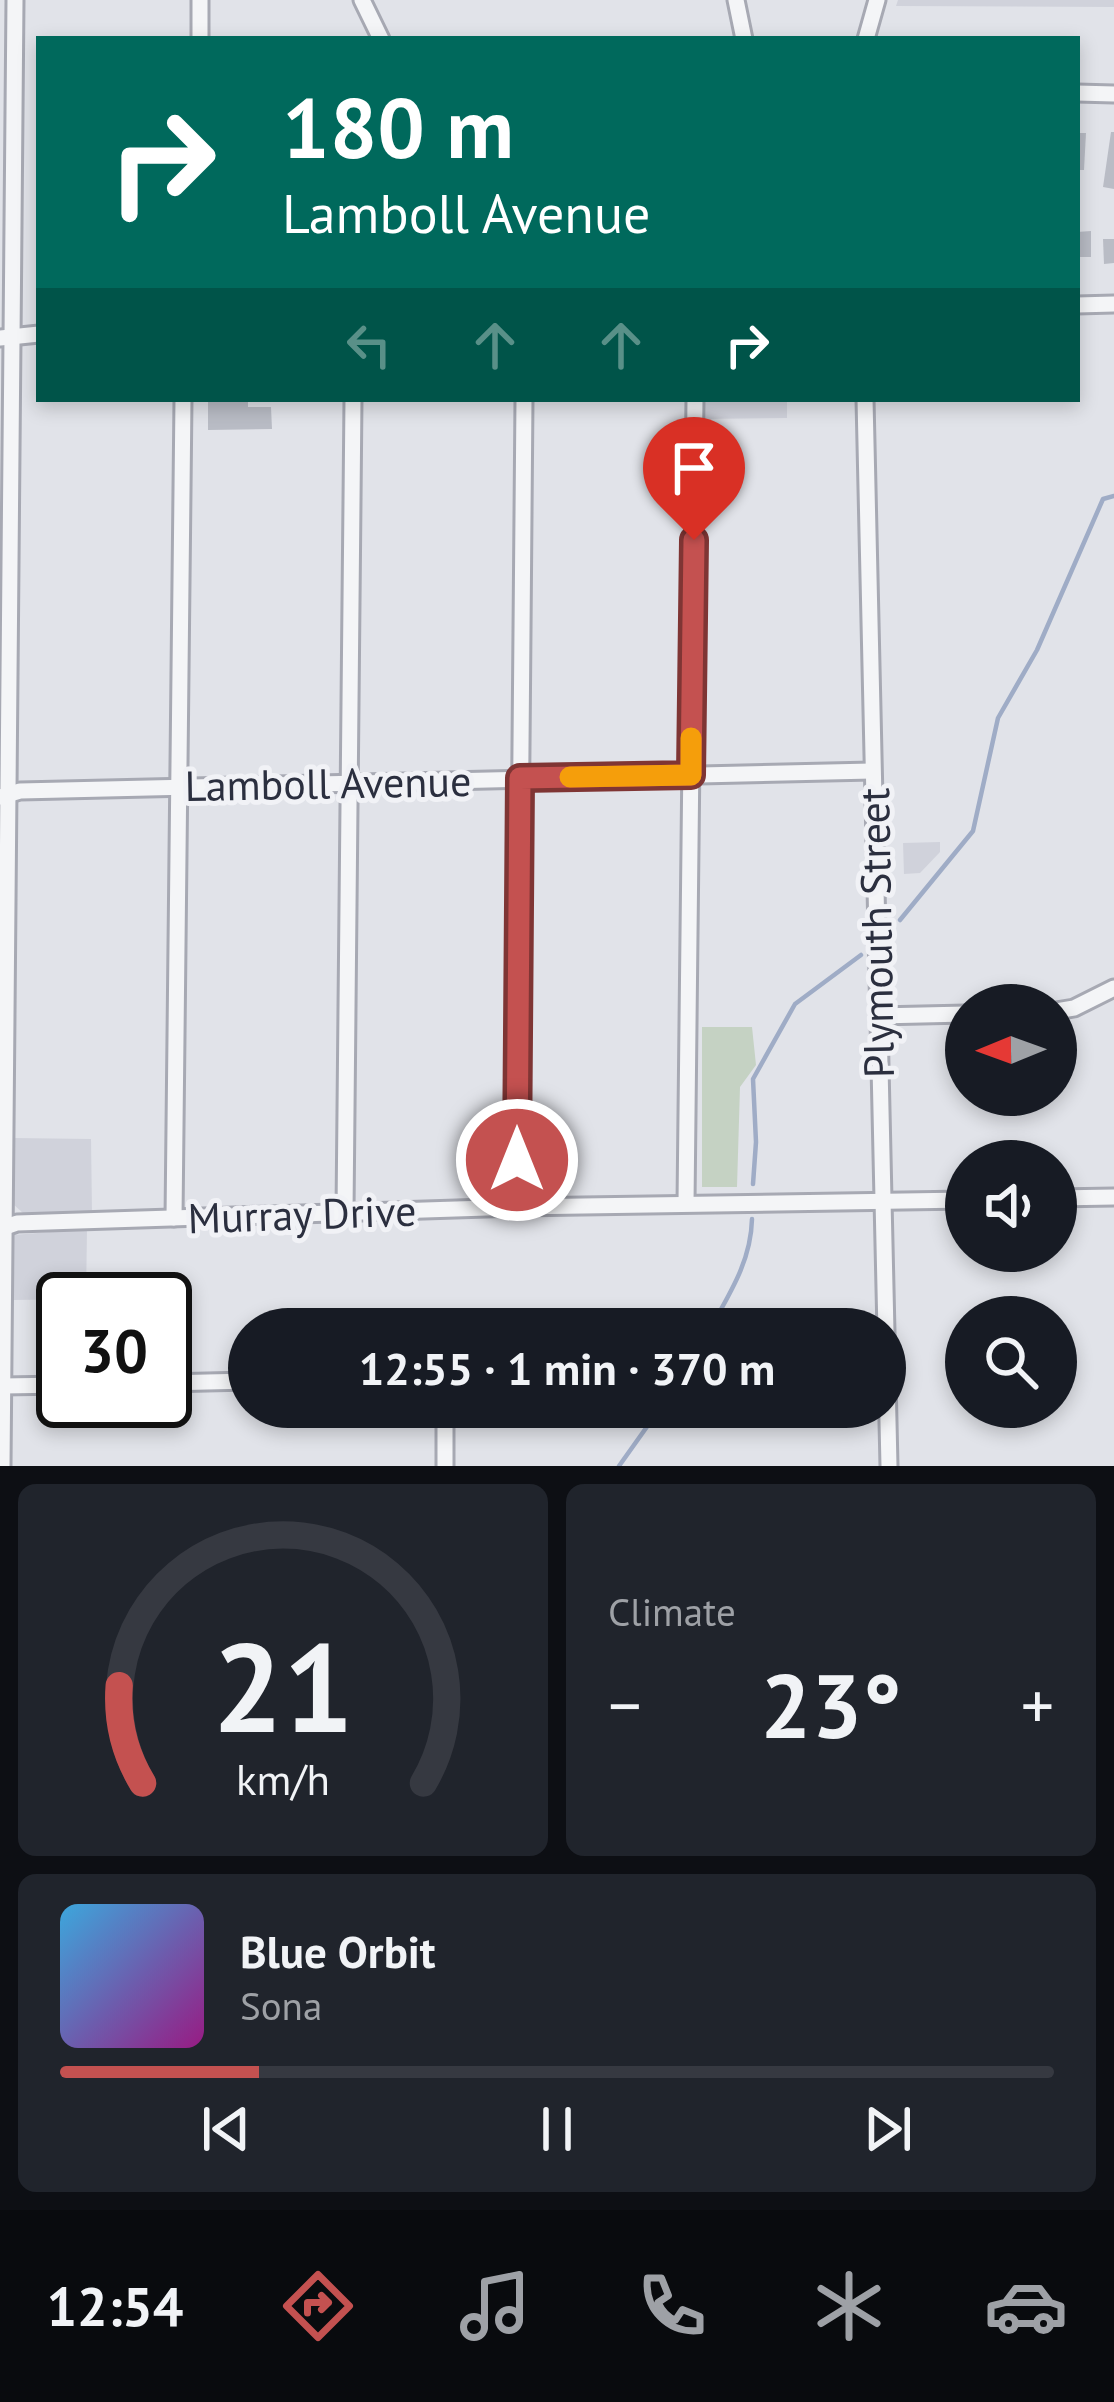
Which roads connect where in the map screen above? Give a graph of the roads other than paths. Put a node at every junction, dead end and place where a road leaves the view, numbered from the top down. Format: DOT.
graph roads {
  1 [pos="15,0"];
  2 [pos="200,0"];
  3 [pos="362,0"];
  4 [pos="736,0"];
  5 [pos="877,0"];
  6 [pos="200,36"];
  7 [pos="380,36"];
  8 [pos="743,36"];
  9 [pos="867,36"];
  10 [pos="1080,93"];
  11 [pos="1114,94"];
  12 [pos="1080,304"];
  13 [pos="1114,304"];
  14 [pos="4,334"];
  15 [pos="36,334"];
  16 [pos="183,402"];
  17 [pos="353,402"];
  18 [pos="524,402"];
  19 [pos="695,402"];
  20 [pos="865,402"];
  21 [pos="872,771"];
  22 [pos="691,775"];
  23 [pos="520,778"];
  24 [pos="349,782"];
  25 [pos="179,786"];
  26 [pos="3,797"];
  27 [pos="1114,988"];
  28 [pos="1077,1006"];
  29 [pos="945,1014"];
  30 [pos="878,1016"];
  31 [pos="1114,1197"];
  32 [pos="1077,1198"];
  33 [pos="945,1200"];
  34 [pos="882,1201"];
  35 [pos="686,1203"];
  36 [pos="517,1207"];
  37 [pos="345,1212"];
  38 [pos="174,1218"];
  39 [pos="2,1228"];
  40 [pos="885,1308"];
  41 [pos="192,1382"];
  42 [pos="228,1382"];
  43 [pos="36,1385"];
  44 [pos="3,1386"];
  45 [pos="445,1428"];
  46 [pos="888,1428"];
  47 [pos="2,1466"];
  48 [pos="445,1466"];
  49 [pos="890,1466"];
  1 -- 14 [label="street"];
  2 -- 6 [label="street"];
  3 -- 7 [label="street"];
  4 -- 8 [label="street"];
  5 -- 9 [label="street"];
  10 -- 11 [label="street"];
  12 -- 13 [label="street"];
  14 -- 15 [label="street"];
  14 -- 26 [label="street"];
  16 -- 25 [label="street"];
  17 -- 24 [label="street"];
  18 -- 23 [label="street"];
  19 -- 22 [label="street"];
  20 -- 21 [label="street, Plymouth Street"];
  21 -- 22 [label="street, Lamboll Avenue"];
  21 -- 30 [label="street, Plymouth Street"];
  22 -- 23 [label="street, Lamboll Avenue"];
  22 -- 35 [label="street"];
  23 -- 24 [label="street, Lamboll Avenue"];
  23 -- 36 [label="street"];
  24 -- 25 [label="street, Lamboll Avenue"];
  24 -- 37 [label="street"];
  25 -- 26 [label="street, Lamboll Avenue"];
  25 -- 38 [label="street"];
  26 -- 39 [label="street"];
  27 -- 28 [label="street"];
  29 -- 30 [label="street"];
  30 -- 34 [label="street, Plymouth Street"];
  31 -- 32 [label="street"];
  33 -- 34 [label="street, Murray Drive"];
  34 -- 35 [label="street, Murray Drive"];
  34 -- 40 [label="street, Plymouth Street"];
  35 -- 36 [label="street, Murray Drive"];
  36 -- 37 [label="street, Murray Drive"];
  37 -- 38 [label="street, Murray Drive"];
  38 -- 39 [label="street, Murray Drive"];
  39 -- 44 [label="street"];
  41 -- 42 [label="street"];
  43 -- 44 [label="street"];
  44 -- 47 [label="street"];
  45 -- 48 [label="street"];
  46 -- 49 [label="street, Plymouth Street"];
}
